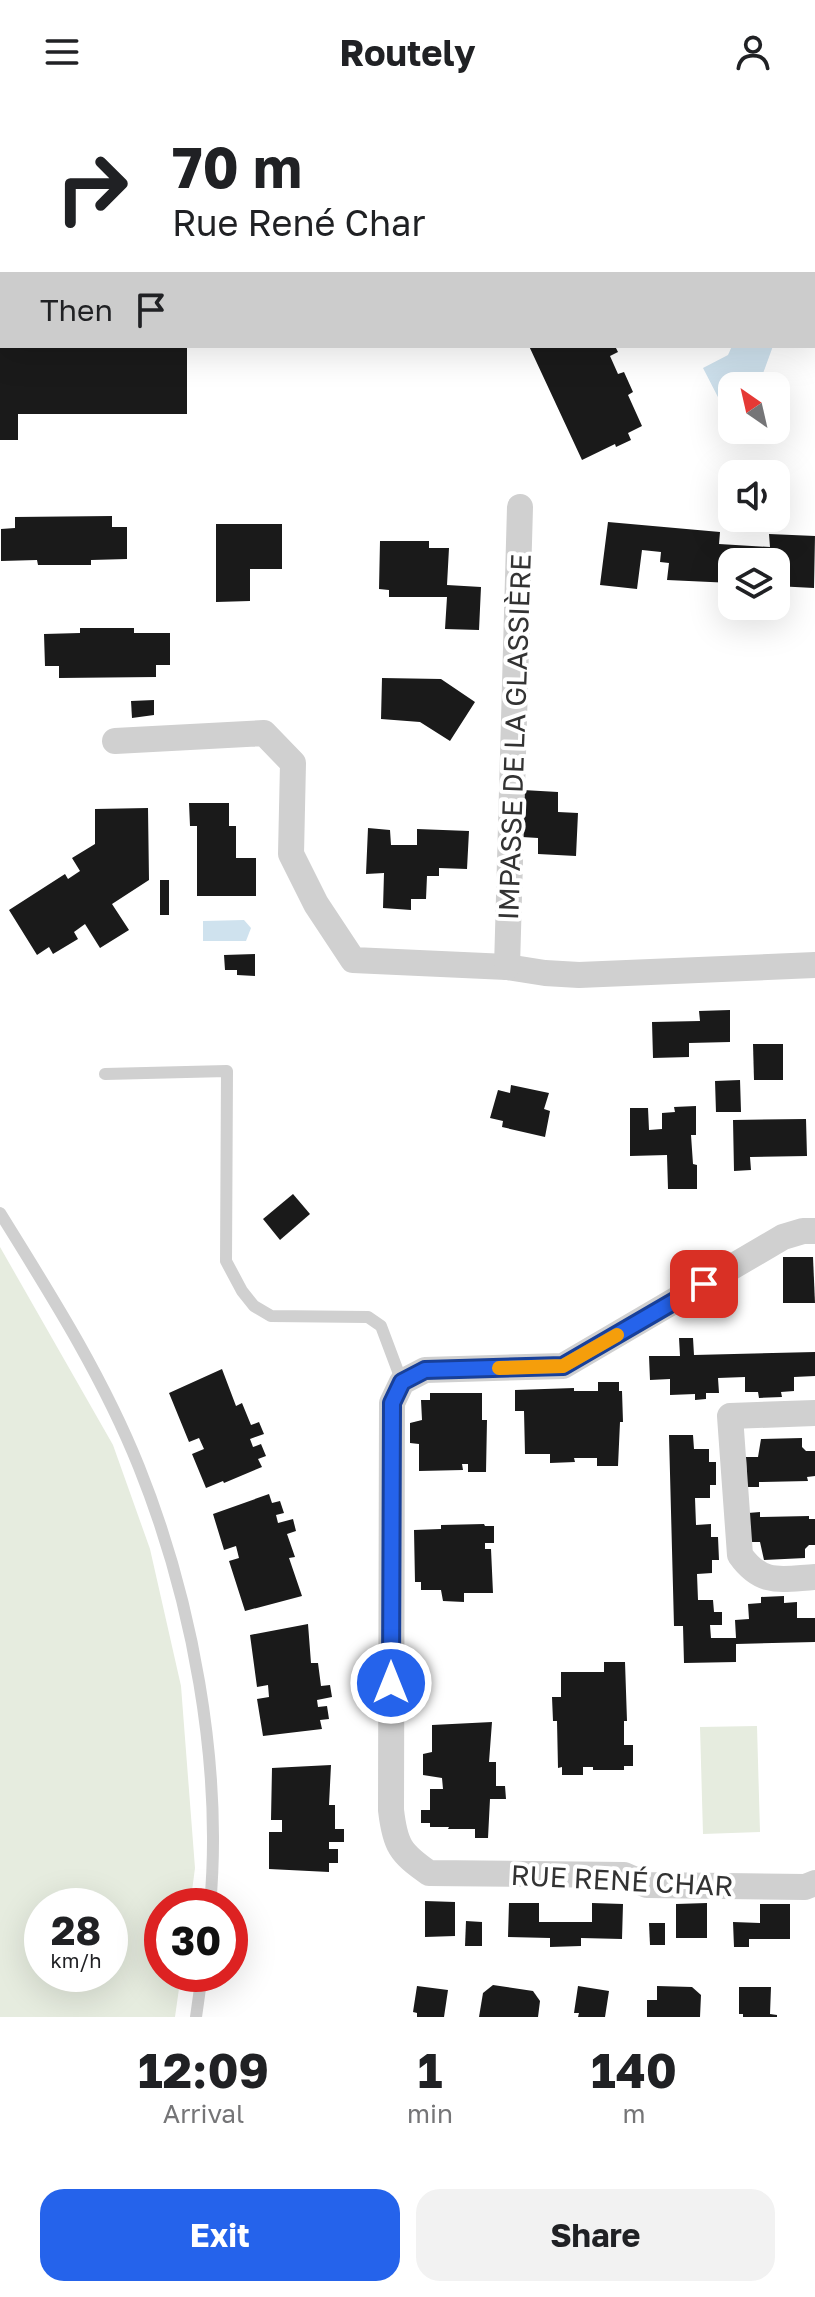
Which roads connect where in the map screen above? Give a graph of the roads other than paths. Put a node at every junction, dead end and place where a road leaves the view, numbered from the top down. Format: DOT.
graph roads {
  1 [pos="520,507"];
  2 [pos="115,741"];
  3 [pos="815,965"];
  4 [pos="507,967"];
  5 [pos="105,1074"];
  6 [pos="0,1213"];
  7 [pos="815,1231"];
  8 [pos="402,1382"];
  9 [pos="815,1413"];
  10 [pos="815,1577"];
  11 [pos="815,1883"];
  12 [pos="211,1888"];
  13 [pos="199,1992"];
  14 [pos="196,2017"];
  1 -- 4 [label="street, IMPASSE DE LA GLASSIÈRE"];
  2 -- 4 [label="street"];
  3 -- 4 [label="street"];
  5 -- 8 [label="lane"];
  6 -- 12 [label="lane"];
  7 -- 8 [label="street"];
  8 -- 11 [label="street, RUE RENÉ CHAR"];
  9 -- 10 [label="street"];
  13 -- 14 [label="lane"];
}
